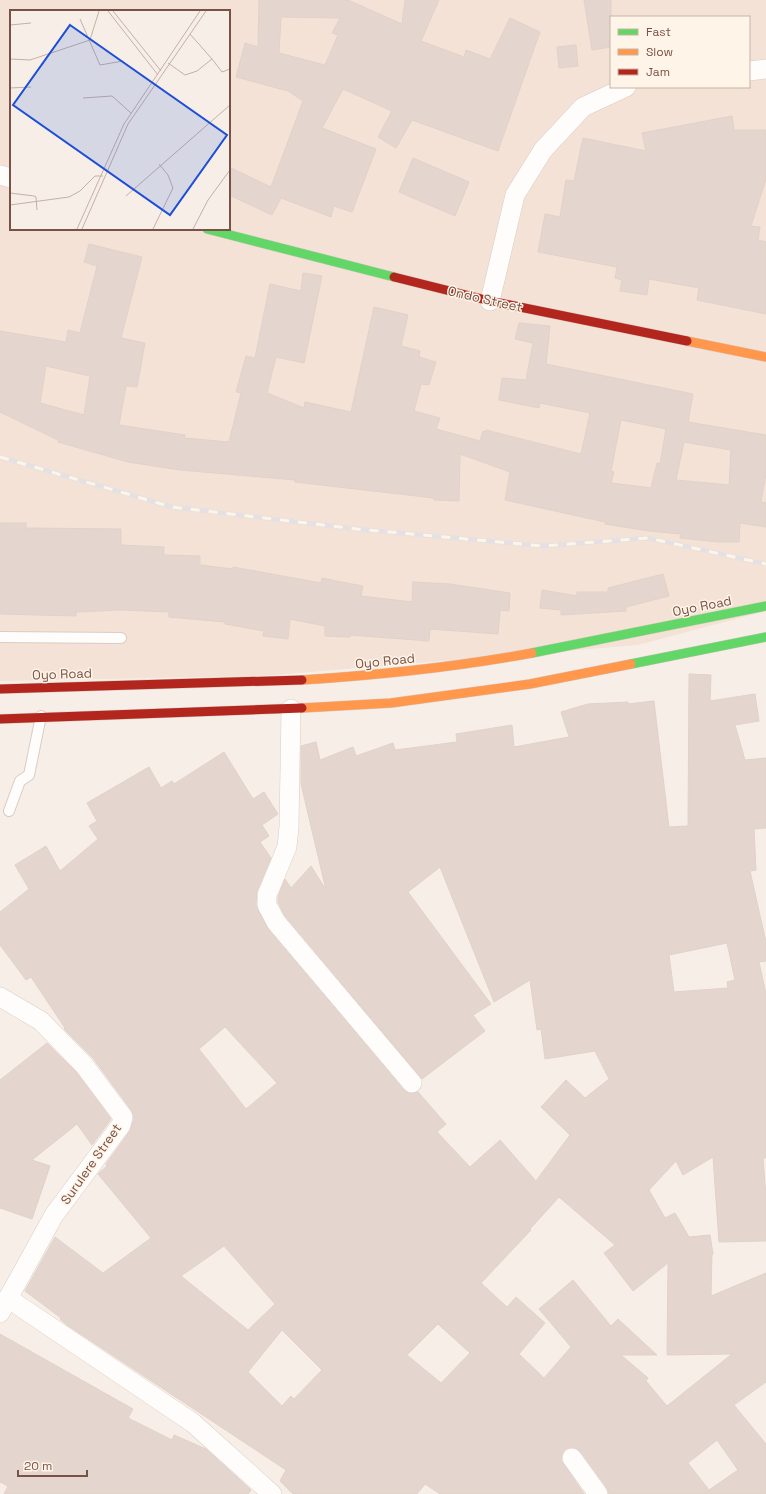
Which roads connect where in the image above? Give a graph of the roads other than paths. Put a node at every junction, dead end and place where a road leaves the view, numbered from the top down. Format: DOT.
graph roads {
  1 [pos="766,69"];
  2 [pos="750,71"];
  3 [pos="624,88"];
  4 [pos="0,175"];
  5 [pos="10,178"];
  6 [pos="211,230"];
  7 [pos="490,301"];
  8 [pos="766,357"];
  9 [pos="766,606"];
  10 [pos="766,637"];
  11 [pos="0,638"];
  12 [pos="121,638"];
  13 [pos="0,689"];
  14 [pos="291,709"];
  15 [pos="42,716"];
  16 [pos="0,719"];
  17 [pos="9,811"];
  18 [pos="0,998"];
  19 [pos="412,1083"];
  20 [pos="3,1305"];
  21 [pos="572,1458"];
  22 [pos="272,1494"];
  23 [pos="598,1494"];
  1 -- 2 [label="street"];
  3 -- 7 [label="street"];
  4 -- 5 [label="street"];
  6 -- 7 [label="main road, Ondo Street"];
  7 -- 8 [label="main road, Ondo Street"];
  9 -- 13 [label="main road, Oyo Road"];
  10 -- 14 [label="main road"];
  11 -- 12 [label="lane"];
  14 -- 15 [label="main road"];
  14 -- 19 [label="street"];
  15 -- 16 [label="main road"];
  15 -- 17 [label="lane"];
  18 -- 20 [label="street, Surulere Street"];
  20 -- 22 [label="street"];
  21 -- 23 [label="street"];
}
